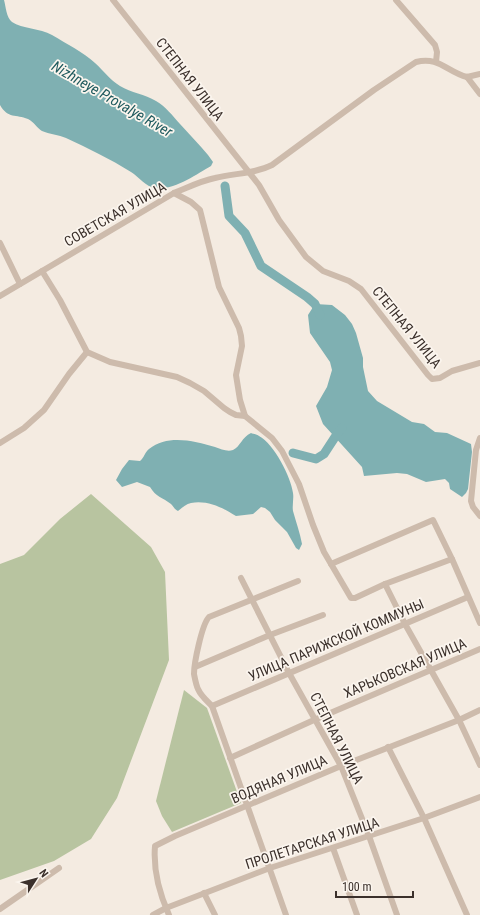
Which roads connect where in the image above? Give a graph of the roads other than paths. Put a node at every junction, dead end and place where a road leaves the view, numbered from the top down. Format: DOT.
graph roads {
  1 [pos="113,0"];
  2 [pos="396,0"];
  3 [pos="436,62"];
  4 [pos="480,74"];
  5 [pos="467,77"];
  6 [pos="480,94"];
  7 [pos="249,173"];
  8 [pos="174,193"];
  9 [pos="0,243"];
  10 [pos="42,270"];
  11 [pos="20,284"];
  12 [pos="0,296"];
  13 [pos="87,352"];
  14 [pos="479,364"];
  15 [pos="245,416"];
  16 [pos="480,438"];
  17 [pos="0,442"];
  18 [pos="480,516"];
  19 [pos="452,559"];
  20 [pos="331,564"];
  21 [pos="241,578"];
  22 [pos="298,581"];
  23 [pos="385,584"];
  24 [pos="468,597"];
  25 [pos="253,600"];
  26 [pos="323,615"];
  27 [pos="480,623"];
  28 [pos="405,624"];
  29 [pos="270,634"];
  30 [pos="480,649"];
  31 [pos="195,667"];
  32 [pos="432,670"];
  33 [pos="289,673"];
  34 [pos="212,706"];
  35 [pos="480,710"];
  36 [pos="314,720"];
  37 [pos="459,720"];
  38 [pos="388,747"];
  39 [pos="230,758"];
  40 [pos="480,765"];
  41 [pos="341,766"];
  42 [pos="480,797"];
  43 [pos="248,806"];
  44 [pos="424,818"];
  45 [pos="369,836"];
  46 [pos="334,848"];
  47 [pos="59,868"];
  48 [pos="270,868"];
  49 [pos="204,893"];
  50 [pos="166,908"];
  51 [pos="0,909"];
  52 [pos="153,915"];
  53 [pos="170,915"];
  54 [pos="215,915"];
  55 [pos="286,915"];
  56 [pos="357,915"];
  57 [pos="397,915"];
  58 [pos="467,915"];
  1 -- 7 [label="street, СТЕПНАЯ УЛИЦА"];
  2 -- 3 [label="street"];
  3 -- 5 [label="street"];
  3 -- 7 [label="street"];
  4 -- 5 [label="street"];
  5 -- 6 [label="street"];
  7 -- 8 [label="street, СОВЕТСКАЯ УЛИЦА"];
  7 -- 14 [label="street, СТЕПНАЯ УЛИЦА"];
  8 -- 10 [label="street, СОВЕТСКАЯ УЛИЦА"];
  8 -- 15 [label="street"];
  9 -- 11 [label="street"];
  10 -- 11 [label="street, СОВЕТСКАЯ УЛИЦА"];
  10 -- 13 [label="street"];
  11 -- 12 [label="street, СОВЕТСКАЯ УЛИЦА"];
  13 -- 15 [label="street"];
  13 -- 17 [label="street"];
  15 -- 20 [label="street"];
  16 -- 18 [label="street"];
  19 -- 20 [label="street"];
  19 -- 23 [label="street"];
  19 -- 24 [label="street"];
  20 -- 23 [label="street"];
  21 -- 25 [label="street, СТЕПНАЯ УЛИЦА"];
  22 -- 25 [label="street"];
  23 -- 28 [label="street"];
  24 -- 27 [label="street"];
  24 -- 28 [label="street, УЛИЦА ПАРИЖСКОЙ КОММУНЫ"];
  25 -- 29 [label="street, СТЕПНАЯ УЛИЦА"];
  25 -- 31 [label="street"];
  26 -- 29 [label="street"];
  28 -- 32 [label="street"];
  28 -- 33 [label="street, УЛИЦА ПАРИЖСКОЙ КОММУНЫ"];
  29 -- 31 [label="street"];
  29 -- 33 [label="street, СТЕПНАЯ УЛИЦА"];
  30 -- 32 [label="street, ХАРЬКОВСКАЯ УЛИЦА"];
  31 -- 34 [label="street"];
  32 -- 36 [label="street, ХАРЬКОВСКАЯ УЛИЦА"];
  32 -- 37 [label="street"];
  33 -- 34 [label="street, УЛИЦА ПАРИЖСКОЙ КОММУНЫ"];
  33 -- 36 [label="street, СТЕПНАЯ УЛИЦА"];
  34 -- 39 [label="street"];
  35 -- 37 [label="street, ВОДЯНАЯ УЛИЦА"];
  36 -- 39 [label="street, ХАРЬКОВСКАЯ УЛИЦА"];
  36 -- 41 [label="street, СТЕПНАЯ УЛИЦА"];
  37 -- 38 [label="street, ВОДЯНАЯ УЛИЦА"];
  37 -- 40 [label="street"];
  38 -- 41 [label="street, ВОДЯНАЯ УЛИЦА"];
  38 -- 44 [label="street"];
  39 -- 43 [label="street"];
  41 -- 43 [label="street, ВОДЯНАЯ УЛИЦА"];
  41 -- 45 [label="street, СТЕПНАЯ УЛИЦА"];
  42 -- 44 [label="street, ПРОЛЕТАРСКАЯ УЛИЦА"];
  43 -- 48 [label="street"];
  43 -- 50 [label="street, ВОДЯНАЯ УЛИЦА"];
  44 -- 45 [label="street, ПРОЛЕТАРСКАЯ УЛИЦА"];
  44 -- 58 [label="street"];
  45 -- 46 [label="street, ПРОЛЕТАРСКАЯ УЛИЦА"];
  45 -- 57 [label="street, СТЕПНАЯ УЛИЦА"];
  46 -- 48 [label="street, ПРОЛЕТАРСКАЯ УЛИЦА"];
  46 -- 56 [label="street"];
  47 -- 51 [label="street"];
  48 -- 49 [label="street, ПРОЛЕТАРСКАЯ УЛИЦА"];
  48 -- 55 [label="street"];
  49 -- 50 [label="street, ПРОЛЕТАРСКАЯ УЛИЦА"];
  49 -- 54 [label="street"];
  50 -- 52 [label="street, ПРОЛЕТАРСКАЯ УЛИЦА"];
  50 -- 53 [label="street"];
}
